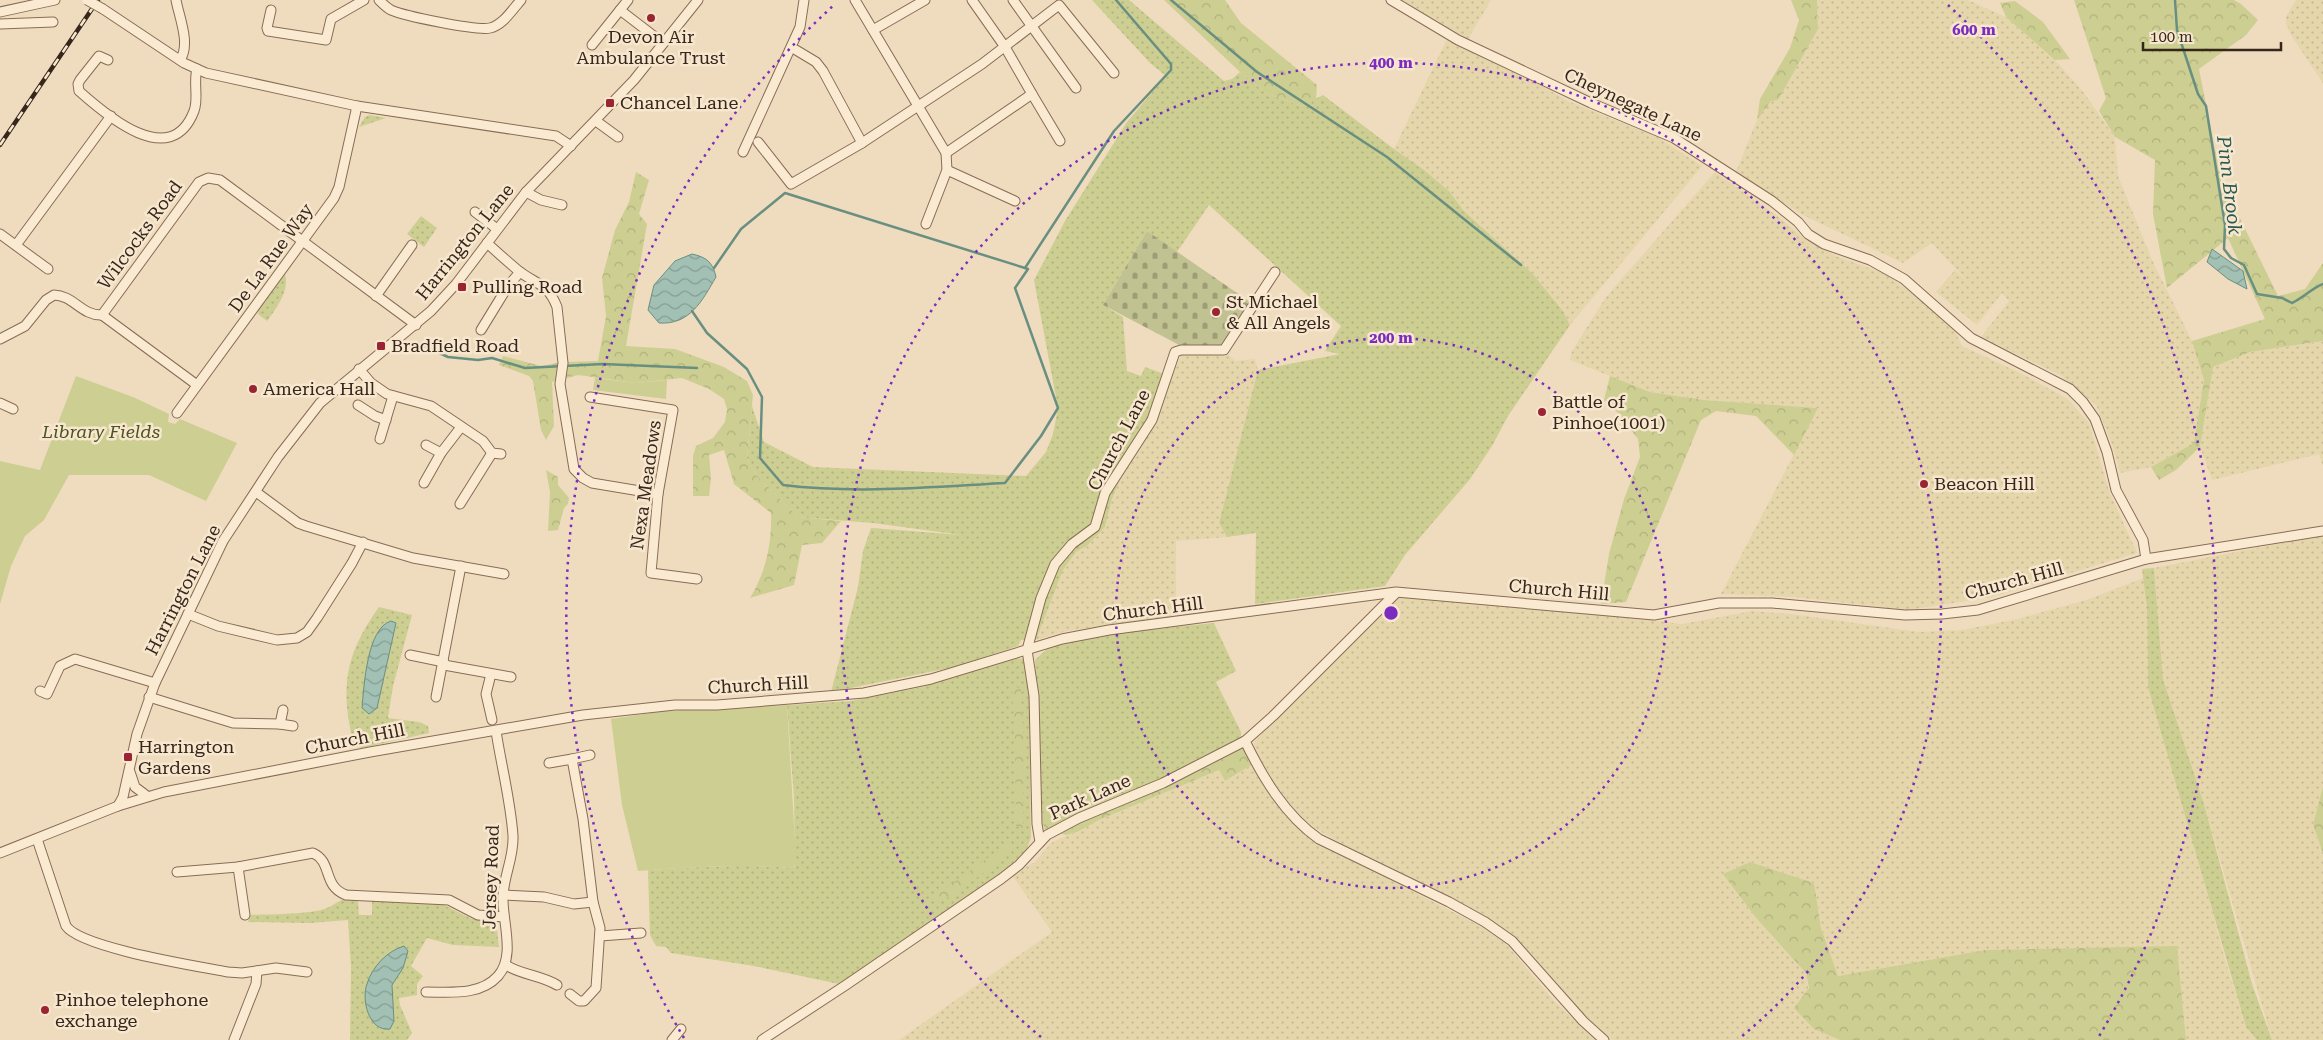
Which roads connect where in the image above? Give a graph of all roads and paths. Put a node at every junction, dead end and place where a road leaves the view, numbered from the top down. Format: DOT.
graph roads {
  1 [pos="55,0"];
  2 [pos="87,0"];
  3 [pos="176,0"];
  4 [pos="364,0"];
  5 [pos="380,0"];
  6 [pos="521,0"];
  7 [pos="628,0"];
  8 [pos="698,0"];
  9 [pos="804,0"];
  10 [pos="855,0"];
  11 [pos="925,0"];
  12 [pos="972,0"];
  13 [pos="1013,0"];
  14 [pos="1390,0"];
  15 [pos="271,10"];
  16 [pos="620,10"];
  17 [pos="0,12"];
  18 [pos="52,22"];
  19 [pos="0,24"];
  20 [pos="1031,26"];
  21 [pos="873,30"];
  22 [pos="663,43"];
  23 [pos="592,45"];
  24 [pos="1005,47"];
  25 [pos="796,50"];
  26 [pos="108,60"];
  27 [pos="180,60"];
  28 [pos="198,69"];
  29 [pos="1114,73"];
  30 [pos="1076,88"];
  31 [pos="1032,94"];
  32 [pos="918,105"];
  33 [pos="357,106"];
  34 [pos="111,116"];
  35 [pos="596,121"];
  36 [pos="618,137"];
  37 [pos="1060,141"];
  38 [pos="758,142"];
  39 [pos="862,143"];
  40 [pos="571,146"];
  41 [pos="743,152"];
  42 [pos="946,153"];
  43 [pos="946,170"];
  44 [pos="526,192"];
  45 [pos="1015,201"];
  46 [pos="562,205"];
  47 [pos="475,212"];
  48 [pos="926,224"];
  49 [pos="497,229"];
  50 [pos="0,234"];
  51 [pos="303,242"];
  52 [pos="487,243"];
  53 [pos="16,245"];
  54 [pos="412,245"];
  55 [pos="48,269"];
  56 [pos="520,272"];
  57 [pos="1275,272"];
  58 [pos="376,296"];
  59 [pos="102,315"];
  60 [pos="416,325"];
  61 [pos="481,330"];
  62 [pos="0,339"];
  63 [pos="359,369"];
  64 [pos="197,385"];
  65 [pos="393,396"];
  66 [pos="590,397"];
  67 [pos="0,403"];
  68 [pos="358,405"];
  69 [pos="12,409"];
  70 [pos="177,414"];
  71 [pos="386,420"];
  72 [pos="461,427"];
  73 [pos="380,439"];
  74 [pos="426,445"];
  75 [pos="441,453"];
  76 [pos="424,483"];
  77 [pos="256,492"];
  78 [pos="658,494"];
  79 [pos="460,504"];
  80 [pos="2323,531"];
  81 [pos="363,542"];
  82 [pos="2146,559"];
  83 [pos="461,566"];
  84 [pos="504,574"];
  85 [pos="697,579"];
  86 [pos="1396,592"];
  87 [pos="188,614"];
  88 [pos="1027,650"];
  89 [pos="410,654"];
  90 [pos="444,663"];
  91 [pos="491,674"];
  92 [pos="511,677"];
  93 [pos="155,683"];
  94 [pos="40,691"];
  95 [pos="149,697"];
  96 [pos="436,697"];
  97 [pos="283,710"];
  98 [pos="492,720"];
  99 [pos="280,724"];
  100 [pos="293,726"];
  101 [pos="496,731"];
  102 [pos="1245,741"];
  103 [pos="590,755"];
  104 [pos="572,759"];
  105 [pos="549,763"];
  106 [pos="129,769"];
  107 [pos="148,796"];
  108 [pos="118,806"];
  109 [pos="37,839"];
  110 [pos="1040,842"];
  111 [pos="0,853"];
  112 [pos="238,868"];
  113 [pos="177,872"];
  114 [pos="503,895"];
  115 [pos="593,902"];
  116 [pos="245,915"];
  117 [pos="504,917"];
  118 [pos="641,933"];
  119 [pos="600,936"];
  120 [pos="506,965"];
  121 [pos="257,971"];
  122 [pos="307,972"];
  123 [pos="557,985"];
  124 [pos="426,992"];
  125 [pos="570,994"];
  126 [pos="681,1029"];
  127 [pos="234,1040"];
  128 [pos="672,1040"];
  129 [pos="762,1040"];
  130 [pos="1604,1040"];
  1 -- 17 [label="street"];
  2 -- 27 [label="street, bridge"];
  3 -- 27 [label="street"];
  4 -- 15 [label="street"];
  5 -- 6 [label="street"];
  7 -- 16 [label="street"];
  8 -- 22 [label="street, Harrington Lane"];
  9 -- 41 [label="street"];
  10 -- 21 [label="street"];
  11 -- 21 [label="street"];
  12 -- 24 [label="street"];
  13 -- 20 [label="street"];
  14 -- 82 [label="street, Cheynegate Lane"];
  16 -- 22 [label="street"];
  16 -- 23 [label="street"];
  18 -- 19 [label="street"];
  20 -- 24 [label="street"];
  20 -- 29 [label="street"];
  20 -- 30 [label="street"];
  21 -- 32 [label="street"];
  22 -- 35 [label="street, Harrington Lane"];
  24 -- 31 [label="street"];
  24 -- 32 [label="street"];
  25 -- 39 [label="street"];
  26 -- 34 [label="street"];
  27 -- 28 [label="street"];
  28 -- 33 [label="street"];
  28 -- 34 [label="street"];
  31 -- 37 [label="street"];
  31 -- 42 [label="street"];
  32 -- 39 [label="street"];
  32 -- 42 [label="street"];
  33 -- 40 [label="street"];
  33 -- 51 [label="street, De La Rue Way"];
  34 -- 53 [label="street"];
  35 -- 36 [label="street"];
  35 -- 40 [label="street, Harrington Lane"];
  38 -- 39 [label="street"];
  40 -- 44 [label="street, Harrington Lane"];
  42 -- 43 [label="street"];
  43 -- 45 [label="street"];
  43 -- 48 [label="street"];
  44 -- 46 [label="street"];
  44 -- 49 [label="street, Harrington Lane"];
  47 -- 49 [label="street"];
  49 -- 52 [label="street, Harrington Lane"];
  50 -- 53 [label="street"];
  51 -- 58 [label="street"];
  51 -- 59 [label="street, Wilcocks Road"];
  51 -- 64 [label="street, De La Rue Way"];
  52 -- 56 [label="street"];
  52 -- 60 [label="street, Harrington Lane"];
  53 -- 55 [label="street"];
  54 -- 58 [label="street"];
  56 -- 61 [label="street"];
  56 -- 78 [label="street"];
  57 -- 88 [label="street, Church Lane"];
  58 -- 60 [label="street"];
  59 -- 62 [label="street"];
  59 -- 64 [label="street"];
  60 -- 63 [label="street, Harrington Lane"];
  63 -- 65 [label="street"];
  63 -- 77 [label="street, Harrington Lane"];
  64 -- 70 [label="street, De La Rue Way"];
  65 -- 71 [label="street"];
  65 -- 72 [label="street"];
  66 -- 78 [label="street, Nexa Meadows"];
  67 -- 69 [label="street"];
  68 -- 71 [label="street"];
  71 -- 73 [label="street"];
  72 -- 75 [label="street"];
  72 -- 79 [label="street"];
  74 -- 75 [label="street"];
  75 -- 76 [label="street"];
  77 -- 81 [label="street"];
  77 -- 87 [label="street, Harrington Lane"];
  78 -- 85 [label="street, Nexa Meadows"];
  80 -- 82 [label="street, Church Hill"];
  81 -- 83 [label="street"];
  81 -- 87 [label="street"];
  82 -- 86 [label="street, Church Hill"];
  83 -- 84 [label="street"];
  83 -- 90 [label="street"];
  86 -- 88 [label="street, Church Hill"];
  86 -- 102 [label="street, Park Lane"];
  87 -- 93 [label="street, Harrington Lane"];
  88 -- 101 [label="street, Church Hill"];
  88 -- 110 [label="street, Church Lane"];
  89 -- 90 [label="street"];
  90 -- 91 [label="street"];
  90 -- 96 [label="street"];
  91 -- 92 [label="street"];
  91 -- 98 [label="street"];
  93 -- 94 [label="street"];
  93 -- 95 [label="street, Harrington Lane"];
  95 -- 99 [label="street"];
  95 -- 106 [label="street, Harrington Lane"];
  97 -- 99 [label="street"];
  99 -- 100 [label="street"];
  101 -- 107 [label="street, Church Hill"];
  101 -- 114 [label="street, Jersey Road"];
  102 -- 110 [label="street, Park Lane"];
  102 -- 130 [label="street"];
  103 -- 104 [label="street"];
  104 -- 105 [label="street"];
  104 -- 115 [label="street"];
  106 -- 107 [label="street"];
  106 -- 108 [label="street, Harrington Lane"];
  107 -- 108 [label="street, Church Hill"];
  108 -- 109 [label="street, Church Hill"];
  109 -- 111 [label="street, Church Hill"];
  109 -- 121 [label="street"];
  110 -- 129 [label="street, Park Lane"];
  112 -- 113 [label="street"];
  112 -- 116 [label="street"];
  112 -- 117 [label="street"];
  114 -- 115 [label="street"];
  114 -- 117 [label="street, Jersey Road"];
  115 -- 119 [label="street"];
  117 -- 120 [label="street, Jersey Road"];
  118 -- 119 [label="street"];
  119 -- 125 [label="street"];
  120 -- 123 [label="street"];
  120 -- 124 [label="street"];
  121 -- 122 [label="street"];
  121 -- 127 [label="street"];
  126 -- 128 [label="street"];
}
